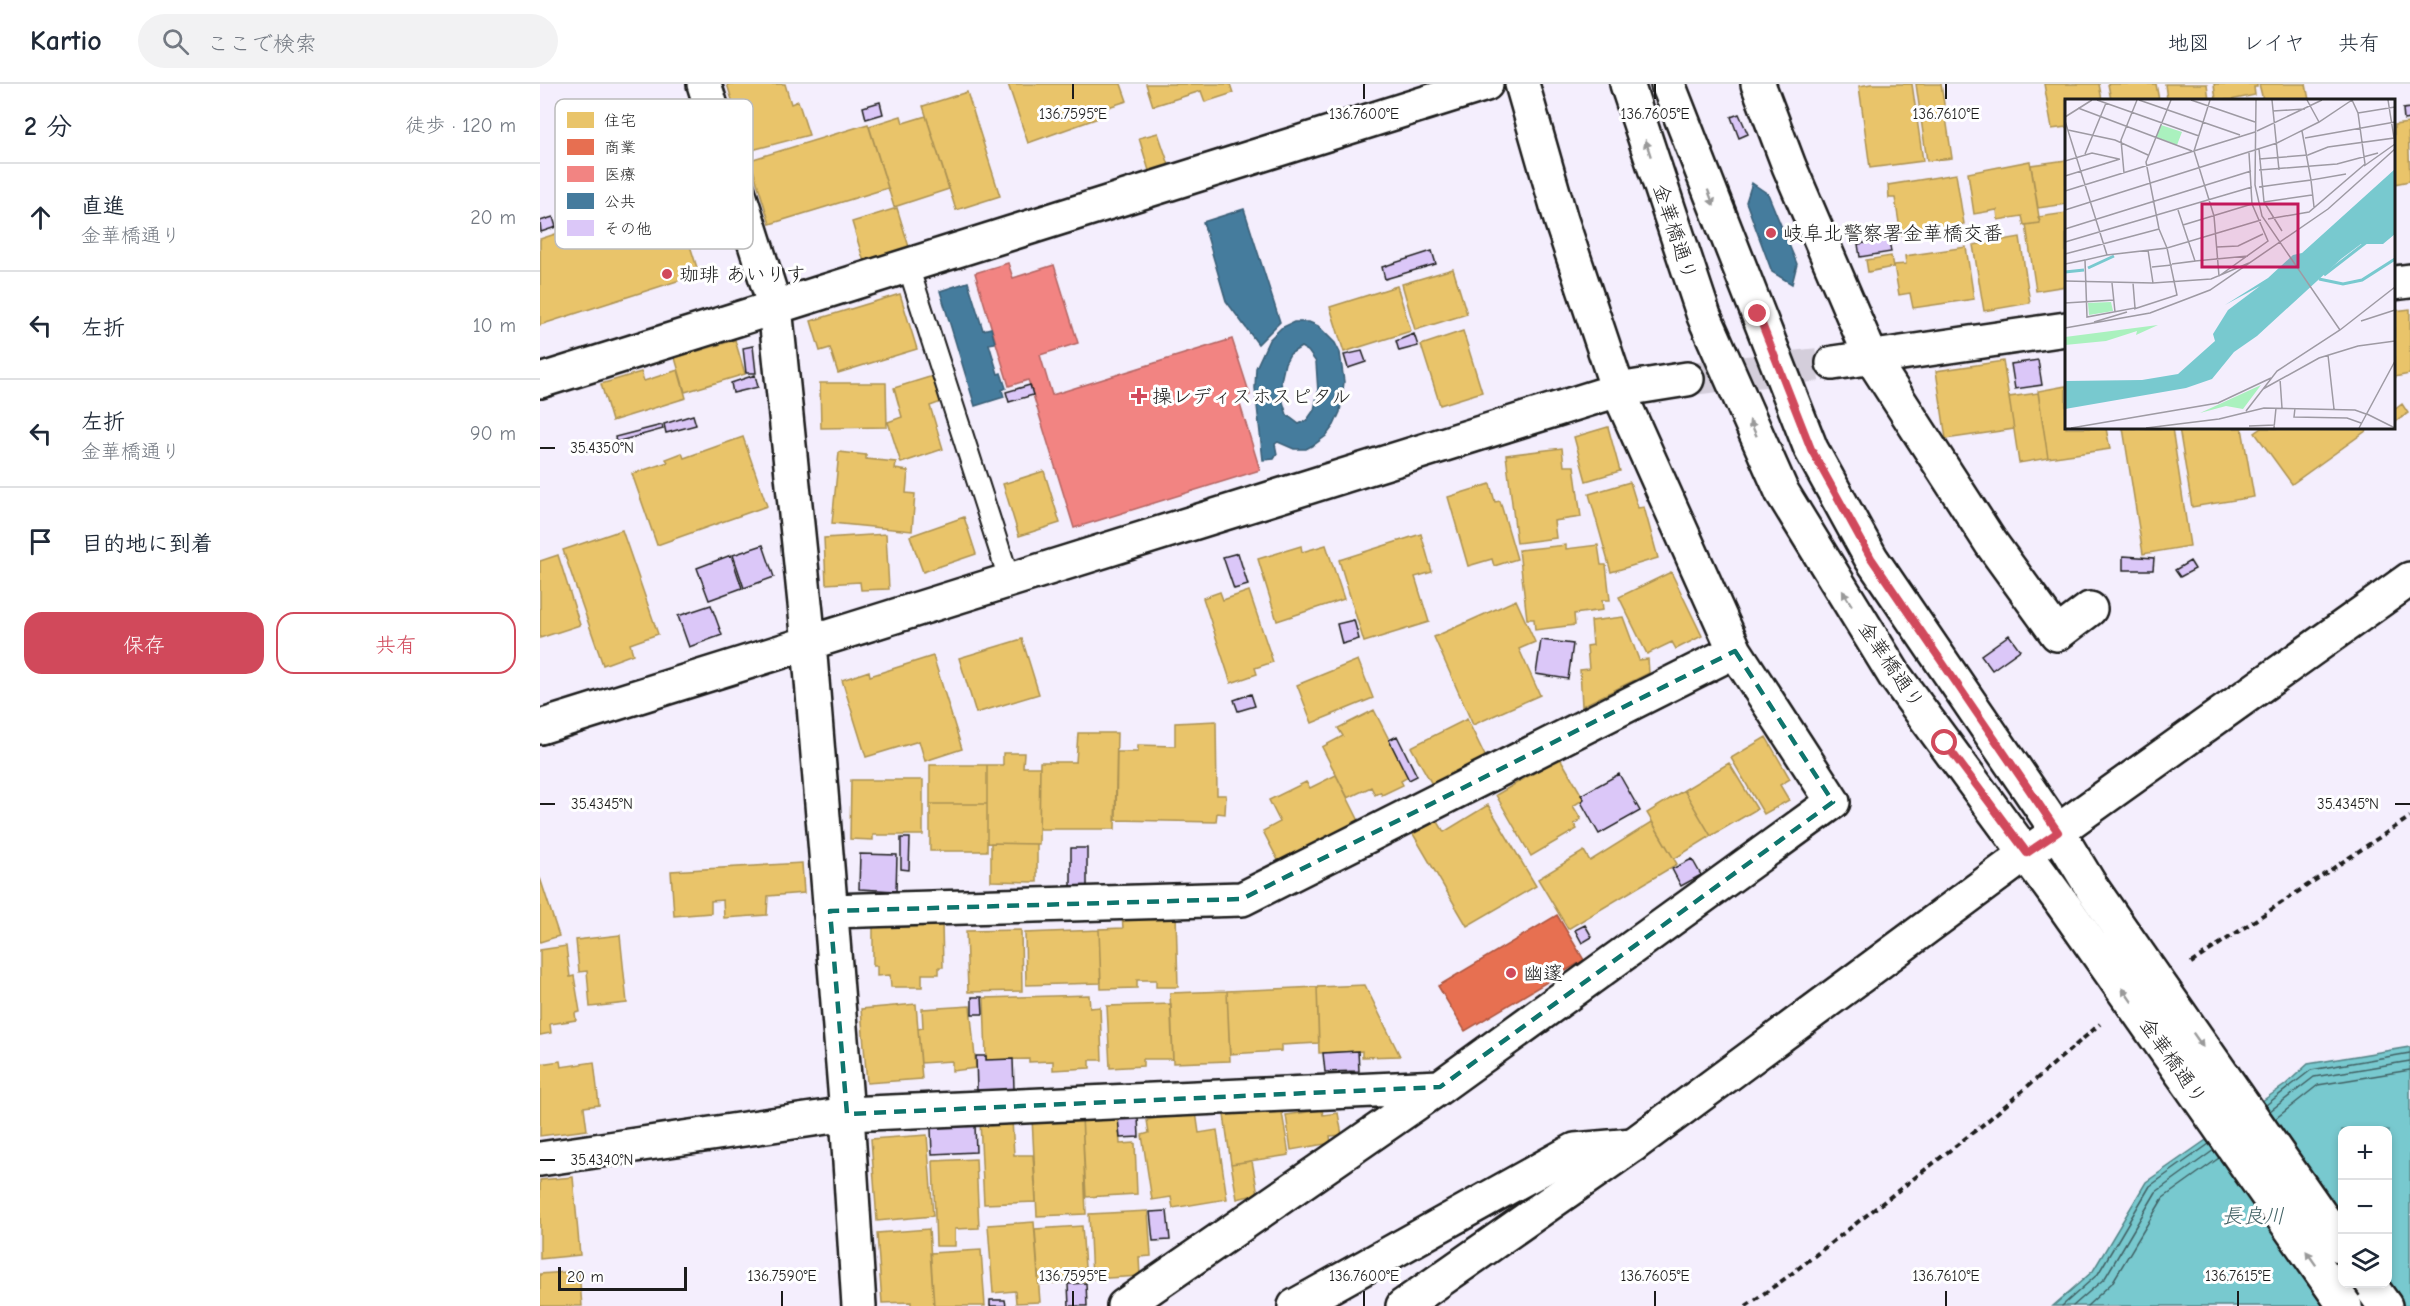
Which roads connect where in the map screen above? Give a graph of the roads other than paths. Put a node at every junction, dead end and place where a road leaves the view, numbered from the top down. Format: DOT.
graph roads {
  1 [pos="704,84"];
  2 [pos="1486,84"];
  3 [pos="1522,84"];
  4 [pos="1627,84"];
  5 [pos="1668,84"];
  6 [pos="1758,84"];
  7 [pos="709,99"];
  8 [pos="753,238"];
  9 [pos="908,266"];
  10 [pos="2410,281"];
  11 [pos="2395,283"];
  12 [pos="775,307"];
  13 [pos="2065,329"];
  14 [pos="1871,357"];
  15 [pos="1833,363"];
  16 [pos="1687,379"];
  17 [pos="540,381"];
  18 [pos="1618,390"];
  19 [pos="2410,579"];
  20 [pos="1010,582"];
  21 [pos="2090,609"];
  22 [pos="808,643"];
  23 [pos="1735,651"];
  24 [pos="540,728"];
  25 [pos="2058,832"];
  26 [pos="2027,853"];
  27 [pos="830,911"];
  28 [pos="1440,1087"];
  29 [pos="847,1114"];
  30 [pos="1633,1145"];
  31 [pos="540,1159"];
  32 [pos="2338,1239"];
  33 [pos="2372,1288"];
  34 [pos="859,1306"];
  35 [pos="1124,1306"];
  36 [pos="1295,1306"];
  37 [pos="1403,1306"];
  38 [pos="2344,1306"];
  39 [pos="2385,1306"];
  1 -- 7 [label="street"];
  2 -- 9 [label="street"];
  3 -- 18 [label="street"];
  26 -- 4 [label="street, 金華橋通り, one-way"];
  5 -- 25 [label="street, 金華橋通り, one-way"];
  6 -- 14 [label="street"];
  8 -- 12 [label="street"];
  9 -- 12 [label="street"];
  9 -- 20 [label="lane"];
  10 -- 11 [label="street"];
  12 -- 17 [label="street"];
  12 -- 22 [label="street"];
  13 -- 14 [label="street"];
  14 -- 15 [label="street"];
  14 -- 21 [label="street"];
  16 -- 18 [label="street"];
  18 -- 20 [label="street"];
  18 -- 23 [label="street"];
  19 -- 25 [label="street"];
  20 -- 22 [label="street"];
  22 -- 24 [label="street"];
  22 -- 27 [label="street"];
  23 -- 27 [label="street"];
  23 -- 28 [label="street"];
  25 -- 26 [label="street"];
  25 -- 32 [label="street, 金華橋通り, one-way, bridge"];
  26 -- 30 [label="street"];
  38 -- 26 [label="street, 金華橋通り, one-way, bridge"];
  27 -- 29 [label="street"];
  28 -- 29 [label="street"];
  28 -- 35 [label="street"];
  29 -- 31 [label="street"];
  29 -- 34 [label="street"];
  30 -- 36 [label="street"];
  30 -- 37 [label="street"];
  33 -- 39 [label="street"];
}
